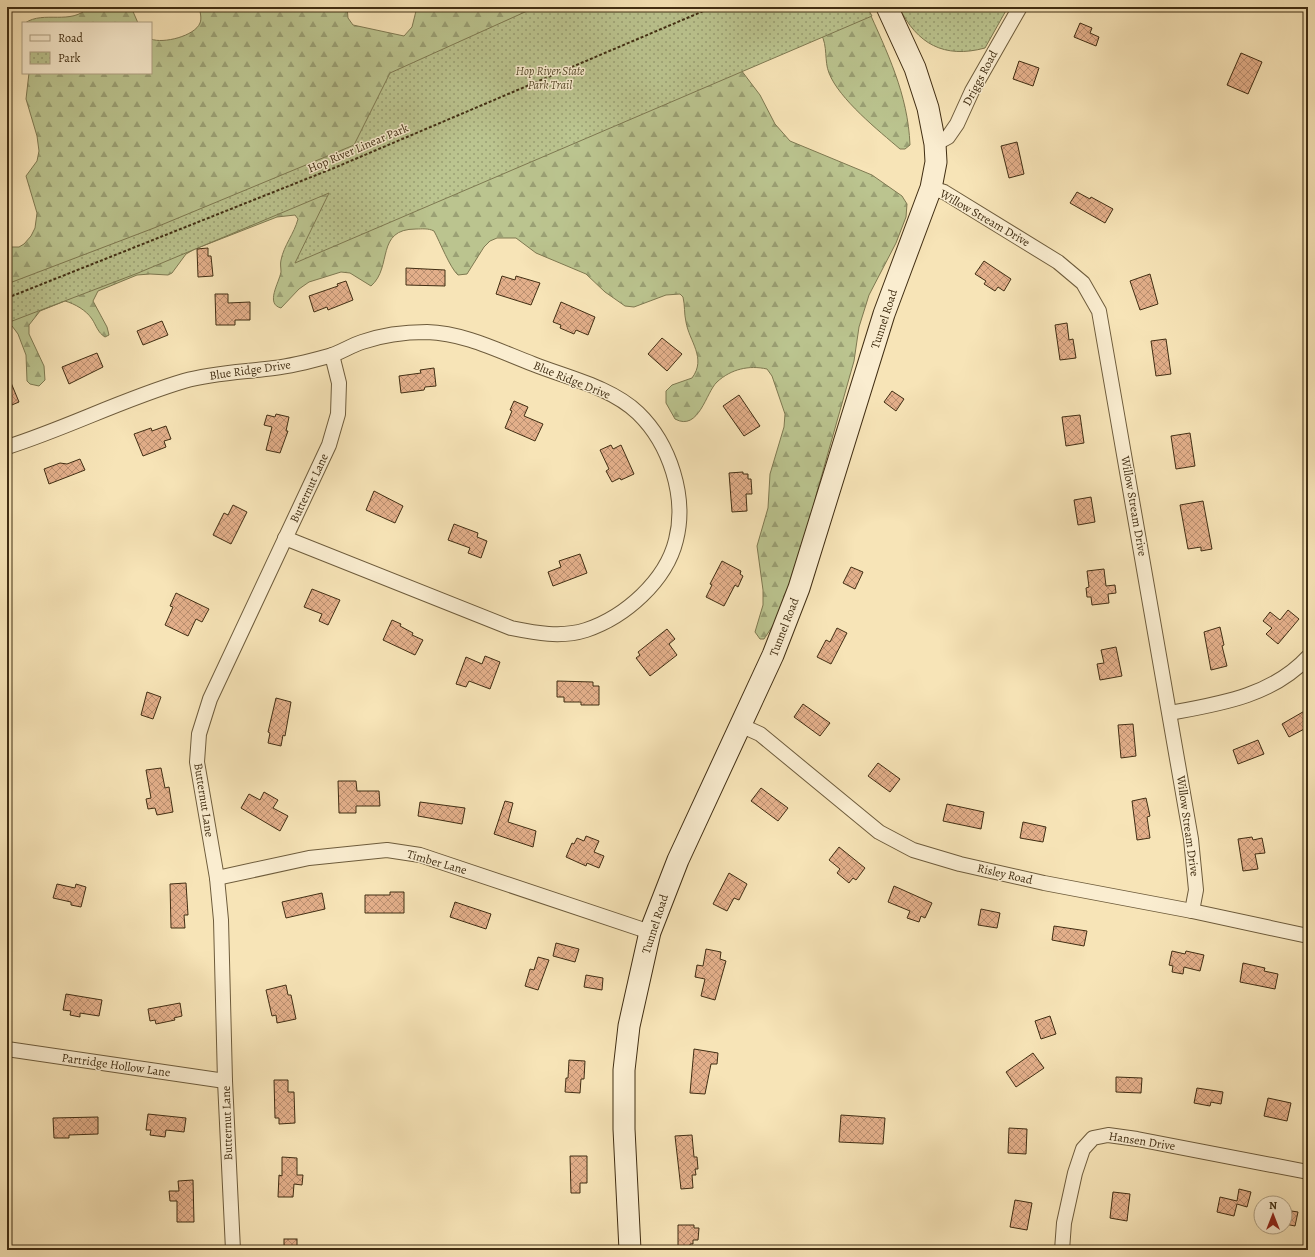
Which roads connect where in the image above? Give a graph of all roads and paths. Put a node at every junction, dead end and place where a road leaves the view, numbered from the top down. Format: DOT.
graph roads {
  1 [pos="713,7"];
  2 [pos="887,7"];
  3 [pos="1020,7"];
  4 [pos="935,144"];
  5 [pos="931,188"];
  6 [pos="7,298"];
  7 [pos="332,356"];
  8 [pos="7,447"];
  9 [pos="285,538"];
  10 [pos="1308,657"];
  11 [pos="1170,713"];
  12 [pos="740,725"];
  13 [pos="217,878"];
  14 [pos="1192,911"];
  15 [pos="650,932"];
  16 [pos="1308,936"];
  17 [pos="7,1049"];
  18 [pos="225,1081"];
  19 [pos="1308,1172"];
  20 [pos="233,1250"];
  21 [pos="630,1250"];
  22 [pos="1062,1250"];
  1 -- 6 [label="path, Hop River Linear Park"];
  2 -- 4 [label="main road, Tunnel Road"];
  3 -- 4 [label="street, Driggs Road"];
  4 -- 5 [label="main road, Tunnel Road"];
  5 -- 11 [label="street, Willow Stream Drive"];
  5 -- 12 [label="main road, Tunnel Road"];
  7 -- 8 [label="street, Blue Ridge Drive"];
  7 -- 9 [label="street, Butternut Lane"];
  7 -- 9 [label="street, Blue Ridge Drive"];
  9 -- 13 [label="street, Butternut Lane"];
  10 -- 11 [label="street"];
  11 -- 14 [label="street, Willow Stream Drive"];
  12 -- 14 [label="street, Risley Road"];
  12 -- 15 [label="main road, Tunnel Road"];
  13 -- 15 [label="street, Timber Lane"];
  13 -- 18 [label="street, Butternut Lane"];
  14 -- 16 [label="street, Risley Road"];
  15 -- 21 [label="main road, Tunnel Road"];
  17 -- 18 [label="street, Partridge Hollow Lane"];
  18 -- 20 [label="street, Butternut Lane"];
  19 -- 22 [label="street, Hansen Drive"];
}
